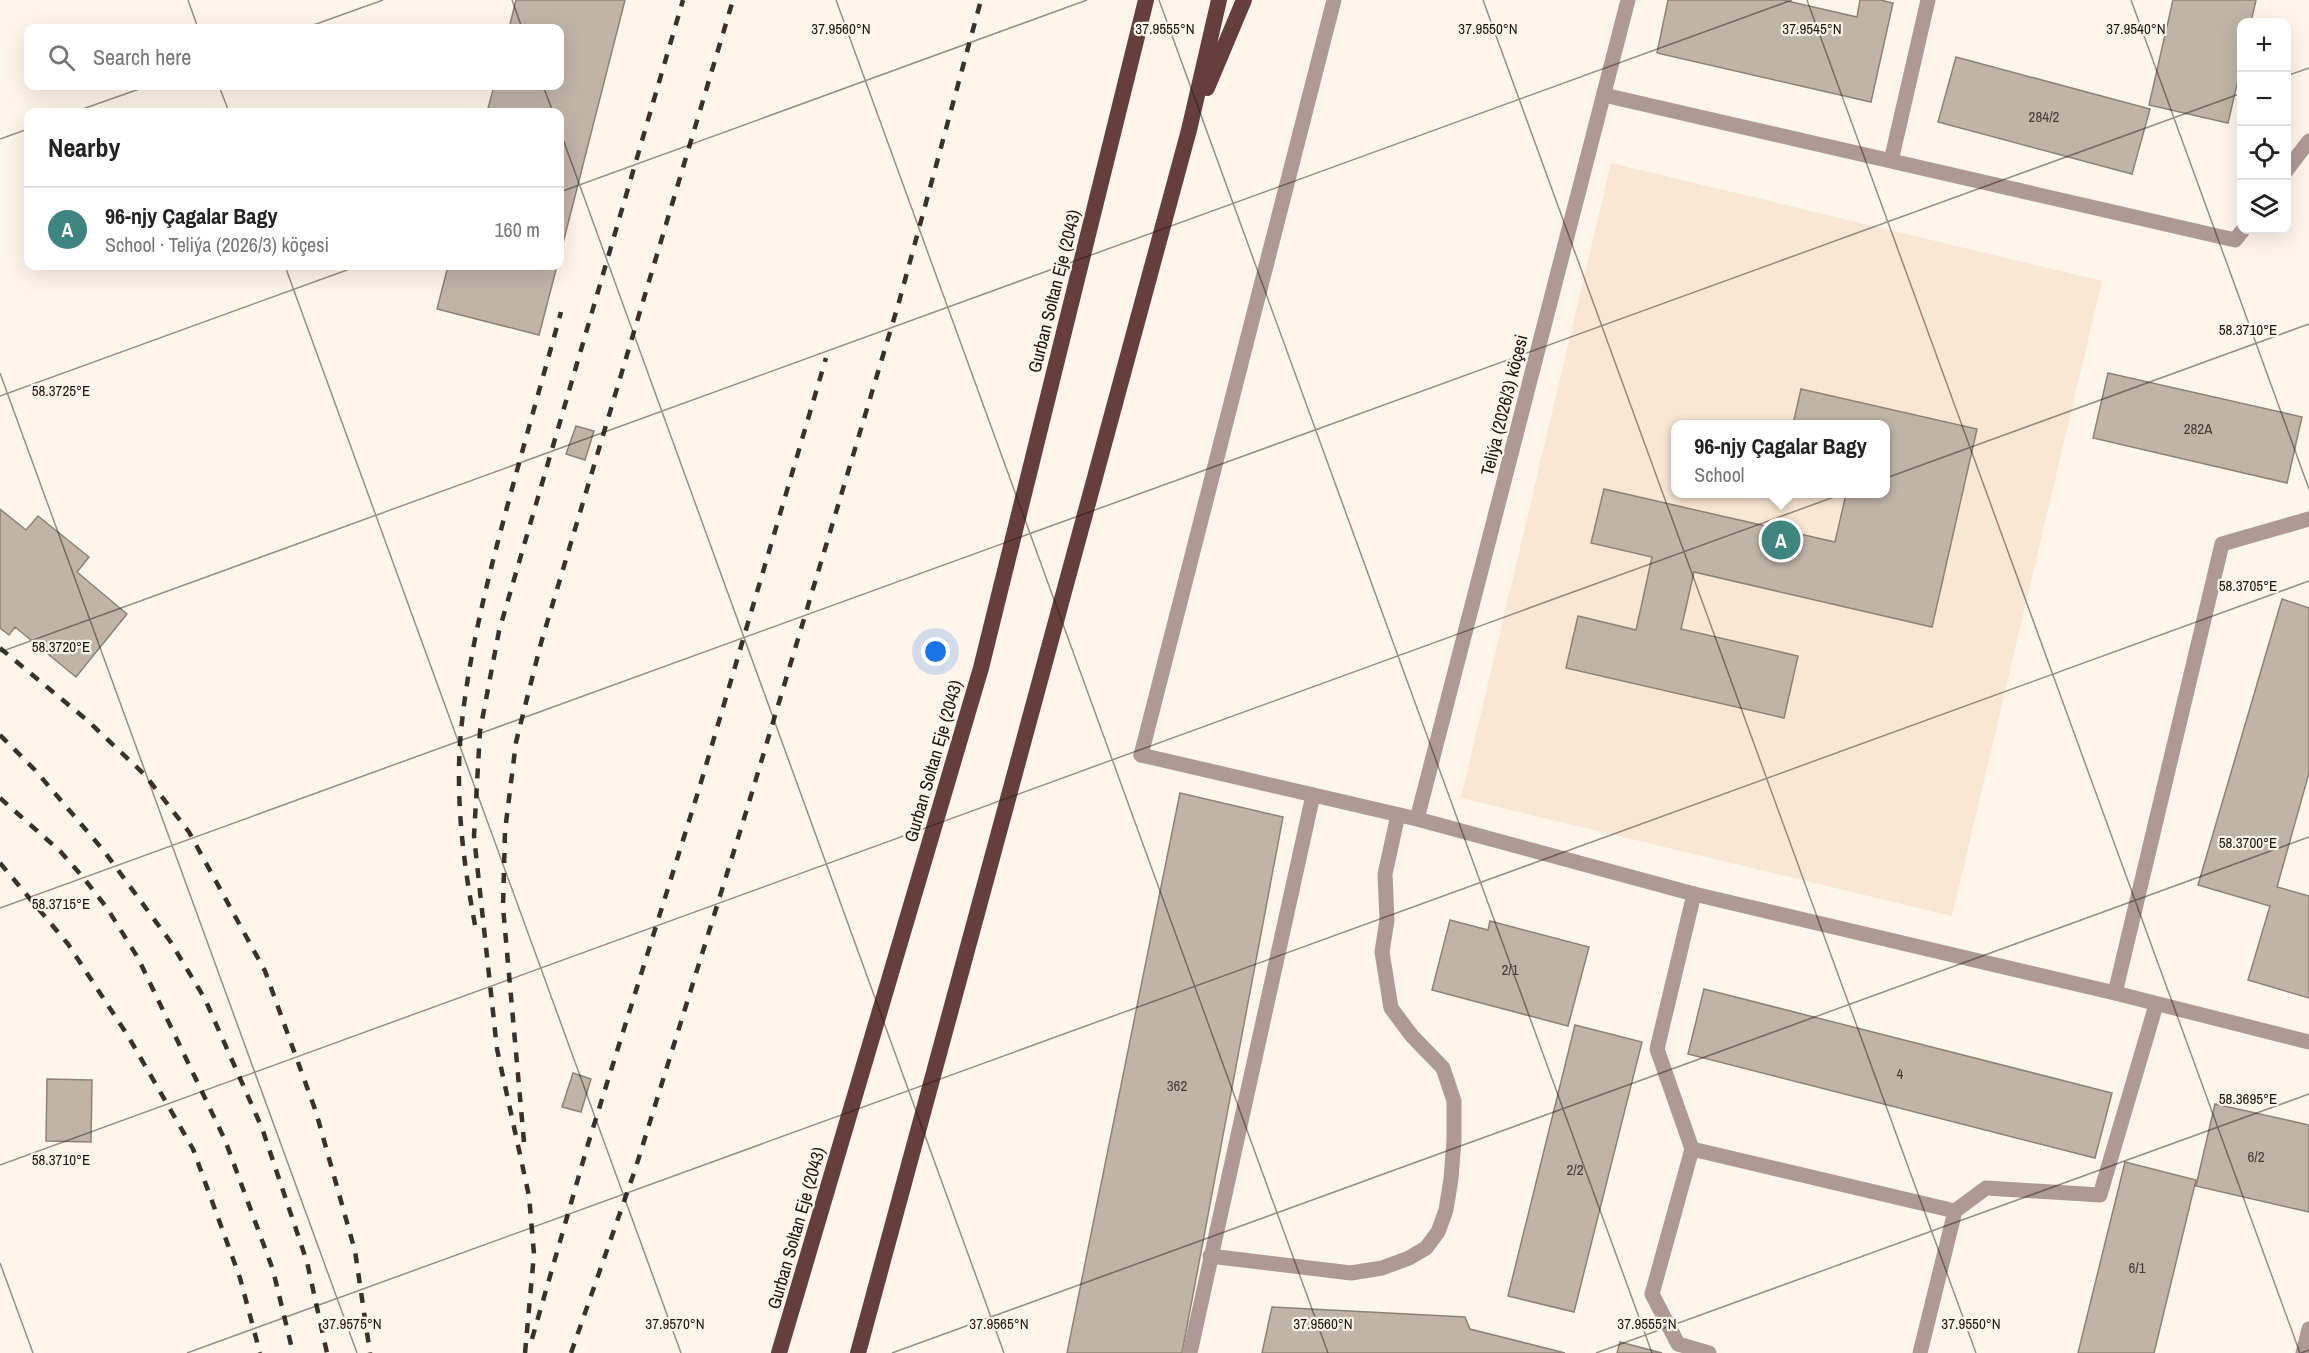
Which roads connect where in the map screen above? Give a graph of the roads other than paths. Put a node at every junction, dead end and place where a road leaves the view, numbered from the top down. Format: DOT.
graph roads {
  1 [pos="1146,0"];
  2 [pos="1220,0"];
  3 [pos="1244,0"];
  4 [pos="1334,0"];
  5 [pos="1628,0"];
  6 [pos="1928,0"];
  7 [pos="1604,94"];
  8 [pos="1189,130"];
  9 [pos="2309,141"];
  10 [pos="1891,161"];
  11 [pos="2291,164"];
  12 [pos="2240,234"];
  13 [pos="2309,519"];
  14 [pos="1313,795"];
  15 [pos="1398,815"];
  16 [pos="1417,819"];
  17 [pos="1694,894"];
  18 [pos="2115,993"];
  19 [pos="2156,1005"];
  20 [pos="2309,1042"];
  21 [pos="1692,1149"];
  22 [pos="1955,1211"];
  23 [pos="1210,1256"];
  24 [pos="2309,1329"];
  25 [pos="779,1353"];
  26 [pos="858,1353"];
  27 [pos="1190,1353"];
  28 [pos="1709,1353"];
  29 [pos="1920,1353"];
  30 [pos="2303,1353"];
  1 -- 25 [label="highway, Gurban Soltan Eje (2043)"];
  2 -- 8 [label="highway"];
  3 -- 8 [label="highway"];
  4 -- 14 [label="street"];
  5 -- 7 [label="street, Teliýa (2026/3) köçesi"];
  6 -- 10 [label="street"];
  7 -- 10 [label="street"];
  7 -- 16 [label="street, Teliýa (2026/3) köçesi"];
  8 -- 26 [label="highway"];
  9 -- 11 [label="street"];
  10 -- 12 [label="street"];
  13 -- 18 [label="street"];
  14 -- 15 [label="street"];
  14 -- 23 [label="street"];
  15 -- 16 [label="street"];
  15 -- 23 [label="street"];
  16 -- 17 [label="street"];
  17 -- 18 [label="street"];
  17 -- 21 [label="street"];
  18 -- 19 [label="street"];
  19 -- 20 [label="street"];
  19 -- 22 [label="street"];
  21 -- 22 [label="street"];
  21 -- 28 [label="street"];
  22 -- 29 [label="street"];
  23 -- 27 [label="street"];
  24 -- 30 [label="street"];
}
